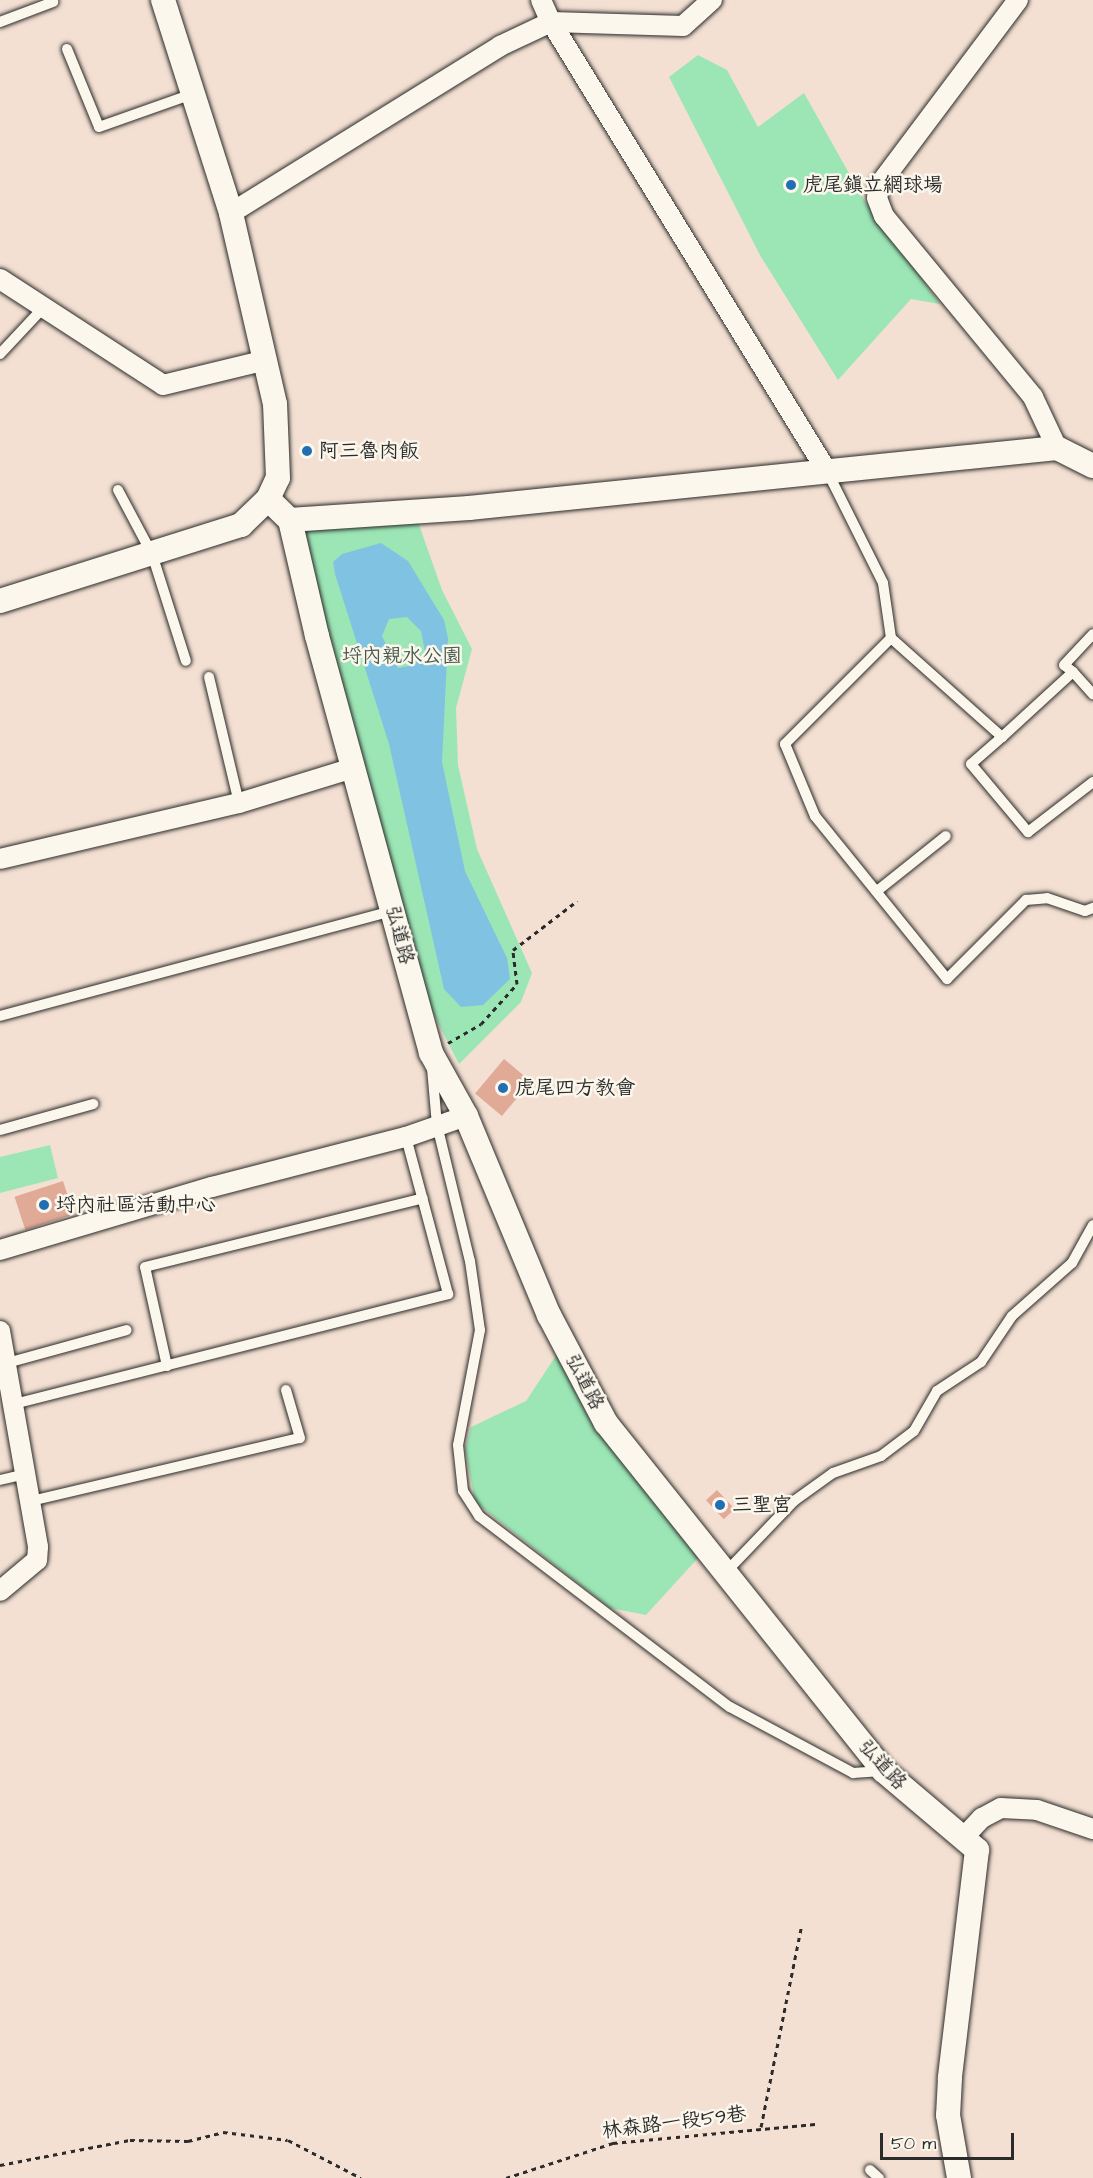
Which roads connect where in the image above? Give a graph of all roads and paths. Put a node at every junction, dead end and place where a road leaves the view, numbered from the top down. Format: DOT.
graph roads {
  1 [pos="163,0"];
  2 [pos="540,0"];
  3 [pos="712,0"];
  4 [pos="1018,0"];
  5 [pos="53,2"];
  6 [pos="0,22"];
  7 [pos="551,22"];
  8 [pos="67,49"];
  9 [pos="195,93"];
  10 [pos="231,213"];
  11 [pos="0,279"];
  12 [pos="44,308"];
  13 [pos="0,354"];
  14 [pos="262,361"];
  15 [pos="1057,448"];
  16 [pos="1093,466"];
  17 [pos="828,473"];
  18 [pos="118,490"];
  19 [pos="268,499"];
  20 [pos="290,520"];
  21 [pos="152,554"];
  22 [pos="0,601"];
  23 [pos="1093,634"];
  24 [pos="891,638"];
  25 [pos="186,661"];
  26 [pos="1073,672"];
  27 [pos="209,677"];
  28 [pos="1093,694"];
  29 [pos="1002,737"];
  30 [pos="353,768"];
  31 [pos="1093,782"];
  32 [pos="239,803"];
  33 [pos="946,836"];
  34 [pos="0,859"];
  35 [pos="877,891"];
  36 [pos="577,901"];
  37 [pos="1093,908"];
  38 [pos="392,911"];
  39 [pos="0,1016"];
  40 [pos="431,1053"];
  41 [pos="93,1104"];
  42 [pos="466,1116"];
  43 [pos="437,1125"];
  44 [pos="0,1130"];
  45 [pos="406,1137"];
  46 [pos="423,1198"];
  47 [pos="1093,1225"];
  48 [pos="0,1250"];
  49 [pos="127,1330"];
  50 [pos="0,1331"];
  51 [pos="7,1363"];
  52 [pos="167,1366"];
  53 [pos="286,1390"];
  54 [pos="14,1404"];
  55 [pos="26,1474"];
  56 [pos="0,1480"];
  57 [pos="31,1501"];
  58 [pos="724,1574"];
  59 [pos="0,1591"];
  60 [pos="884,1771"];
  61 [pos="1093,1829"];
  62 [pos="964,1837"];
  63 [pos="801,1928"];
  64 [pos="815,2124"];
  65 [pos="761,2127"];
  66 [pos="0,2165"];
  67 [pos="870,2170"];
  68 [pos="361,2178"];
  69 [pos="506,2178"];
  70 [pos="879,2178"];
  71 [pos="959,2178"];
  1 -- 9 [label="street"];
  2 -- 7 [label="street"];
  3 -- 7 [label="street"];
  4 -- 15 [label="street"];
  5 -- 6 [label="lane"];
  7 -- 10 [label="street"];
  7 -- 17 [label="street"];
  8 -- 9 [label="lane"];
  9 -- 10 [label="street"];
  10 -- 14 [label="street"];
  11 -- 12 [label="street"];
  12 -- 13 [label="lane"];
  12 -- 14 [label="street"];
  14 -- 19 [label="street"];
  15 -- 16 [label="street"];
  15 -- 17 [label="street"];
  17 -- 20 [label="street"];
  17 -- 24 [label="lane"];
  18 -- 21 [label="lane"];
  19 -- 20 [label="street"];
  19 -- 21 [label="street"];
  20 -- 30 [label="street, 弘道路"];
  21 -- 22 [label="street"];
  21 -- 25 [label="lane"];
  23 -- 26 [label="lane"];
  24 -- 29 [label="lane"];
  24 -- 35 [label="lane"];
  26 -- 28 [label="lane"];
  26 -- 29 [label="lane"];
  27 -- 32 [label="lane"];
  29 -- 31 [label="lane"];
  30 -- 32 [label="street"];
  30 -- 38 [label="street, 弘道路"];
  32 -- 34 [label="street"];
  33 -- 35 [label="lane"];
  35 -- 37 [label="lane"];
  36 -- 40 [label="path"];
  38 -- 39 [label="lane"];
  38 -- 40 [label="street, 弘道路"];
  40 -- 42 [label="street, 弘道路"];
  40 -- 43 [label="lane"];
  41 -- 44 [label="lane"];
  42 -- 43 [label="street"];
  42 -- 58 [label="street, 弘道路"];
  43 -- 45 [label="street"];
  43 -- 60 [label="lane"];
  45 -- 46 [label="lane"];
  45 -- 48 [label="street"];
  46 -- 52 [label="lane"];
  46 -- 52 [label="lane"];
  47 -- 58 [label="lane"];
  49 -- 51 [label="lane"];
  50 -- 51 [label="street"];
  51 -- 54 [label="street"];
  52 -- 54 [label="lane"];
  53 -- 57 [label="lane"];
  54 -- 55 [label="street"];
  55 -- 56 [label="lane"];
  55 -- 57 [label="street"];
  57 -- 59 [label="street"];
  58 -- 60 [label="street, 弘道路"];
  60 -- 62 [label="street, 弘道路"];
  61 -- 62 [label="street"];
  62 -- 71 [label="street, 弘道路"];
  63 -- 65 [label="path"];
  64 -- 65 [label="path, 林森路一段59巷"];
  65 -- 69 [label="path, 林森路一段59巷"];
  66 -- 68 [label="path"];
  67 -- 70 [label="lane"];
}
